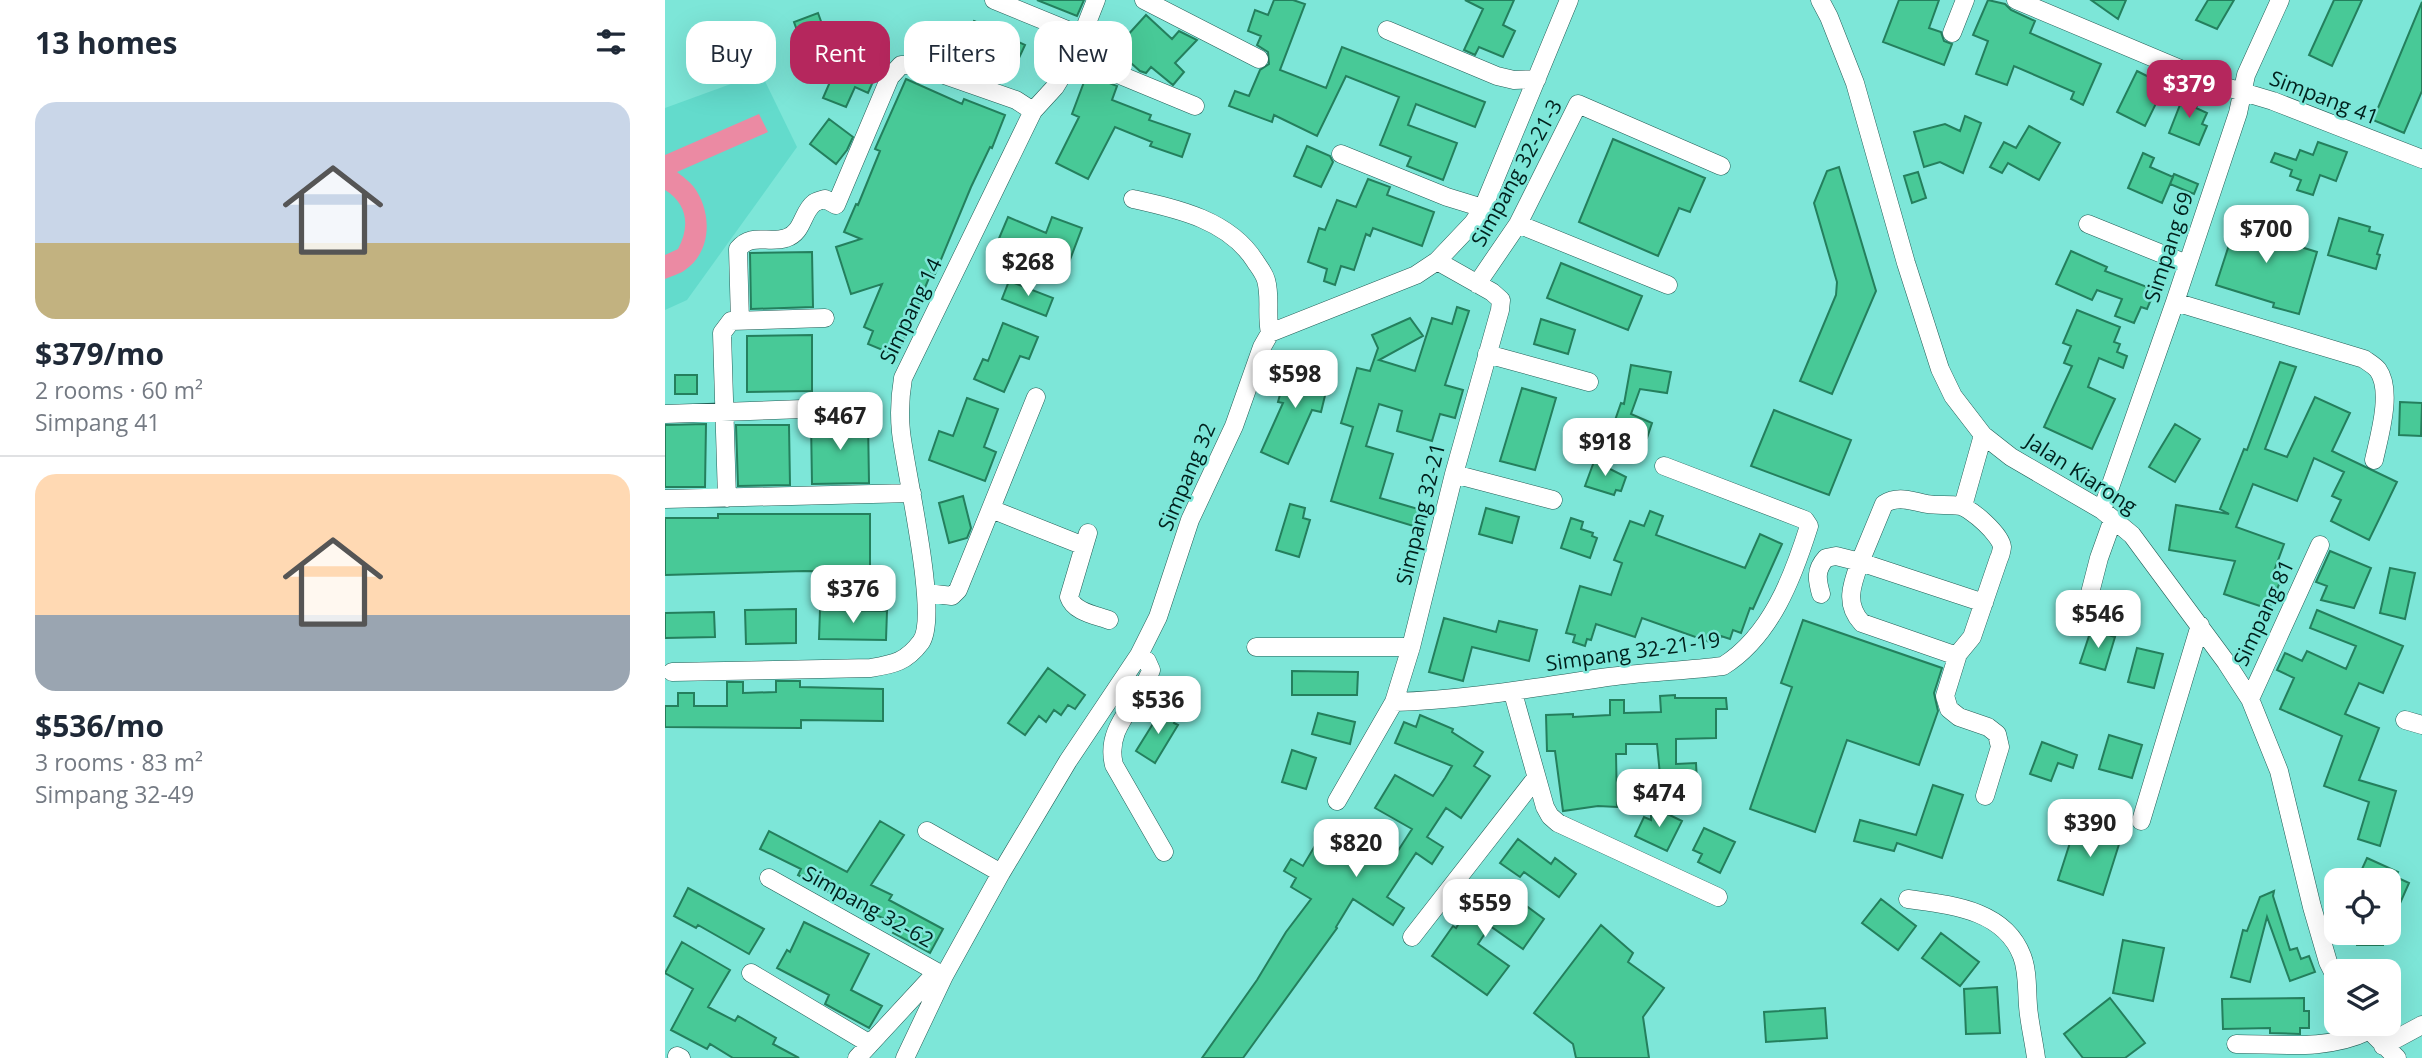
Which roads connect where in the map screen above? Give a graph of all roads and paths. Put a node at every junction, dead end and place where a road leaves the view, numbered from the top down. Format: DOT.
graph roads {
  1 [pos="994,0"];
  2 [pos="1096,0"];
  3 [pos="1144,0"];
  4 [pos="1569,0"];
  5 [pos="1820,0"];
  6 [pos="1965,0"];
  7 [pos="2016,0"];
  8 [pos="2280,0"];
  9 [pos="2054,7"];
  10 [pos="1045,21"];
  11 [pos="1088,21"];
  12 [pos="1387,30"];
  13 [pos="1952,33"];
  14 [pos="1259,59"];
  15 [pos="1537,79"];
  16 [pos="1132,80"];
  17 [pos="1057,84"];
  18 [pos="2242,92"];
  19 [pos="1195,106"];
  20 [pos="1033,111"];
  21 [pos="1341,155"];
  22 [pos="2422,159"];
  23 [pos="1721,166"];
  24 [pos="1133,200"];
  25 [pos="1483,208"];
  26 [pos="1518,224"];
  27 [pos="2088,224"];
  28 [pos="1437,261"];
  29 [pos="2187,264"];
  30 [pos="1477,284"];
  31 [pos="1668,285"];
  32 [pos="2175,302"];
  33 [pos="825,317"];
  34 [pos="740,321"];
  35 [pos="1270,333"];
  36 [pos="1487,354"];
  37 [pos="1589,382"];
  38 [pos="1036,397"];
  39 [pos="803,409"];
  40 [pos="724,412"];
  41 [pos="665,414"];
  42 [pos="1983,435"];
  43 [pos="2374,460"];
  44 [pos="1664,466"];
  45 [pos="1454,474"];
  46 [pos="912,493"];
  47 [pos="727,498"];
  48 [pos="665,499"];
  49 [pos="1553,500"];
  50 [pos="1963,506"];
  51 [pos="991,509"];
  52 [pos="2108,514"];
  53 [pos="2320,545"];
  54 [pos="1860,562"];
  55 [pos="927,593"];
  56 [pos="1821,594"];
  57 [pos="1984,603"];
  58 [pos="1109,620"];
  59 [pos="2082,624"];
  60 [pos="2200,625"];
  61 [pos="1256,646"];
  62 [pos="1411,648"];
  63 [pos="1139,655"];
  64 [pos="1957,656"];
  65 [pos="672,672"];
  66 [pos="1513,692"];
  67 [pos="2250,699"];
  68 [pos="1394,702"];
  69 [pos="1537,778"];
  70 [pos="1985,796"];
  71 [pos="1337,801"];
  72 [pos="2141,821"];
  73 [pos="927,831"];
  74 [pos="1164,852"];
  75 [pos="1001,873"];
  76 [pos="769,878"];
  77 [pos="1718,897"];
  78 [pos="1908,899"];
  79 [pos="1412,937"];
  80 [pos="2327,959"];
  81 [pos="751,973"];
  82 [pos="944,976"];
  83 [pos="2422,1025"];
  84 [pos="2351,1036"];
  85 [pos="2374,1036"];
  86 [pos="870,1044"];
  87 [pos="2236,1044"];
  88 [pos="2390,1052"];
  89 [pos="857,1058"];
  90 [pos="905,1058"];
  91 [pos="2035,1058"];
  1 -- 10 [label="street"];
  2 -- 11 [label="street, Simpang 14"];
  3 -- 14 [label="street"];
  4 -- 15 [label="street"];
  5 -- 42 [label="street, Jalan Kiarong"];
  6 -- 13 [label="street"];
  7 -- 9 [label="street, Simpang 41"];
  8 -- 18 [label="street, Simpang 69"];
  9 -- 18 [label="street, Simpang 41"];
  12 -- 15 [label="street"];
  15 -- 25 [label="street"];
  16 -- 19 [label="street"];
  17 -- 20 [label="street, Simpang 14"];
  18 -- 22 [label="street, Simpang 41"];
  18 -- 29 [label="street, Simpang 69"];
  20 -- 34 [label="street"];
  20 -- 46 [label="street, Simpang 14"];
  21 -- 25 [label="street"];
  23 -- 26 [label="street, Simpang 32-21-3"];
  24 -- 35 [label="street"];
  25 -- 28 [label="street"];
  26 -- 30 [label="street, Simpang 32-21-3"];
  26 -- 31 [label="street"];
  27 -- 29 [label="street"];
  28 -- 30 [label="street, Simpang 32-21"];
  28 -- 35 [label="street"];
  29 -- 32 [label="street, Simpang 69"];
  30 -- 36 [label="street, Simpang 32-21"];
  32 -- 43 [label="street"];
  32 -- 52 [label="street, Simpang 69"];
  33 -- 34 [label="street"];
  34 -- 40 [label="street"];
  35 -- 63 [label="street, Simpang 32"];
  36 -- 37 [label="street"];
  36 -- 45 [label="street, Simpang 32-21"];
  38 -- 51 [label="street"];
  39 -- 40 [label="street"];
  40 -- 41 [label="street"];
  40 -- 47 [label="street"];
  42 -- 50 [label="street"];
  42 -- 52 [label="street, Jalan Kiarong"];
  44 -- 66 [label="street, Simpang 32-21-19"];
  45 -- 49 [label="street"];
  45 -- 62 [label="street, Simpang 32-21"];
  46 -- 47 [label="street"];
  46 -- 55 [label="street, Simpang 14"];
  47 -- 48 [label="street"];
  50 -- 54 [label="street"];
  50 -- 57 [label="street"];
  51 -- 55 [label="street"];
  51 -- 58 [label="street"];
  52 -- 59 [label="street, Simpang 69"];
  52 -- 60 [label="street, Jalan Kiarong"];
  53 -- 67 [label="street, Simpang 81"];
  54 -- 56 [label="street"];
  54 -- 57 [label="street"];
  54 -- 64 [label="street"];
  55 -- 65 [label="street, Simpang 14"];
  57 -- 64 [label="street"];
  60 -- 67 [label="street, Jalan Kiarong"];
  60 -- 72 [label="street"];
  61 -- 62 [label="street"];
  62 -- 68 [label="street, Simpang 32-21"];
  63 -- 74 [label="street"];
  63 -- 75 [label="street, Simpang 32"];
  64 -- 70 [label="street"];
  66 -- 68 [label="street, Simpang 32-21-19"];
  66 -- 69 [label="street"];
  67 -- 80 [label="street, Jalan Kiarong"];
  68 -- 71 [label="street, Simpang 32-21"];
  69 -- 77 [label="street"];
  69 -- 79 [label="street"];
  73 -- 75 [label="street"];
  75 -- 82 [label="street, Simpang 32"];
  76 -- 82 [label="street, Simpang 32-62"];
  78 -- 91 [label="street"];
  81 -- 86 [label="street"];
  82 -- 86 [label="street, Simpang 32"];
  82 -- 90 [label="street, Simpang 32"];
  83 -- 88 [label="street"];
  84 -- 87 [label="street"];
  85 -- 88 [label="street"];
  86 -- 89 [label="street, Simpang 32"];
}
